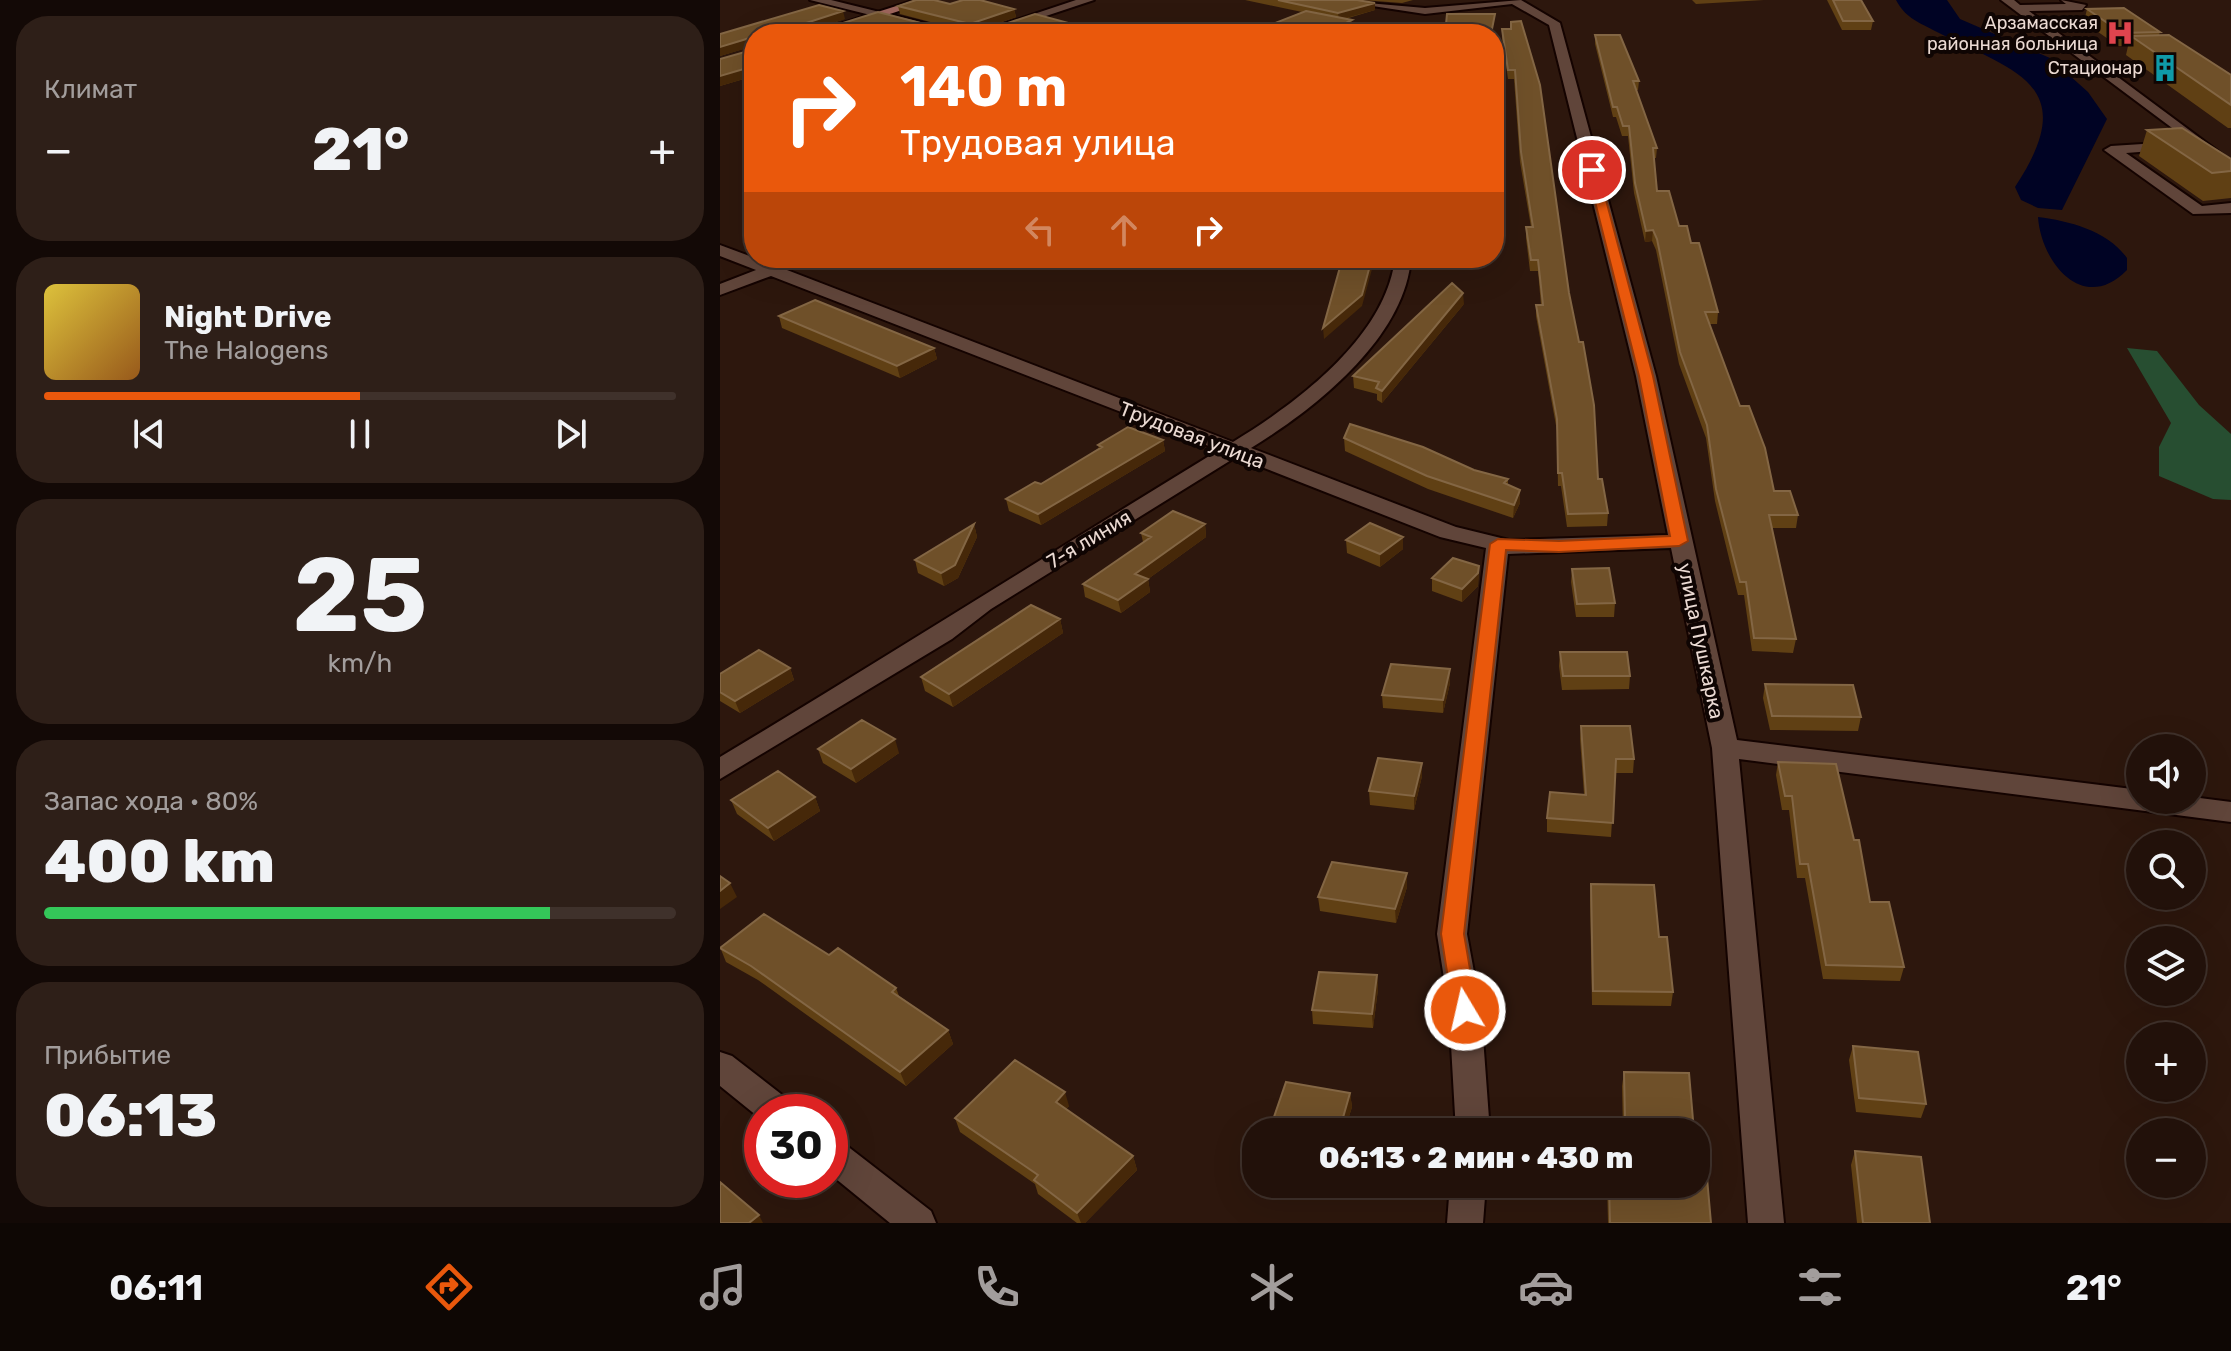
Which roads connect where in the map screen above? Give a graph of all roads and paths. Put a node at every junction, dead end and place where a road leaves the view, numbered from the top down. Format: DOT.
graph roads {
  1 [pos="816,0"];
  2 [pos="927,0"];
  3 [pos="1088,0"];
  4 [pos="1339,0"];
  5 [pos="1514,0"];
  6 [pos="2067,0"];
  7 [pos="2013,4"];
  8 [pos="1408,10"];
  9 [pos="880,14"];
  10 [pos="1387,19"];
  11 [pos="848,24"];
  12 [pos="922,24"];
  13 [pos="1012,24"];
  14 [pos="2201,145"];
  15 [pos="2227,163"];
  16 [pos="2231,208"];
  17 [pos="720,250"];
  18 [pos="744,261"];
  19 [pos="760,268"];
  20 [pos="775,268"];
  21 [pos="1402,268"];
  22 [pos="767,271"];
  23 [pos="720,290"];
  24 [pos="1233,450"];
  25 [pos="1679,541"];
  26 [pos="1498,544"];
  27 [pos="1725,748"];
  28 [pos="720,769"];
  29 [pos="2231,812"];
  30 [pos="720,1066"];
  31 [pos="755,1094"];
  32 [pos="1472,1118"];
  33 [pos="848,1167"];
  34 [pos="1467,1198"];
  35 [pos="918,1223"];
  36 [pos="1465,1223"];
  37 [pos="1766,1223"];
  1 -- 9 [label="street"];
  2 -- 9 [label="main road"];
  3 -- 13 [label="street"];
  4 -- 8 [label="street"];
  5 -- 8 [label="street"];
  5 -- 25 [label="street, улица Пушкарка"];
  6 -- 7 [label="street"];
  7 -- 14 [label="street"];
  8 -- 10 [label="street"];
  9 -- 11 [label="main road"];
  9 -- 12 [label="street"];
  14 -- 15 [label="street"];
  14 -- 16 [label="street"];
  17 -- 18 [label="street, Трудовая улица"];
  19 -- 22 [label="street, Трудовая улица"];
  20 -- 22 [label="street"];
  21 -- 24 [label="street, 7-я линия"];
  22 -- 23 [label="street"];
  22 -- 24 [label="street, Трудовая улица"];
  24 -- 26 [label="street, Трудовая улица"];
  24 -- 28 [label="street, 7-я линия"];
  25 -- 26 [label="street, Трудовая улица"];
  25 -- 27 [label="street, улица Пушкарка"];
  26 -- 32 [label="street"];
  27 -- 29 [label="street"];
  27 -- 37 [label="street, улица Пушкарка"];
  30 -- 31 [label="street"];
  33 -- 35 [label="street"];
  34 -- 36 [label="street"];
}
